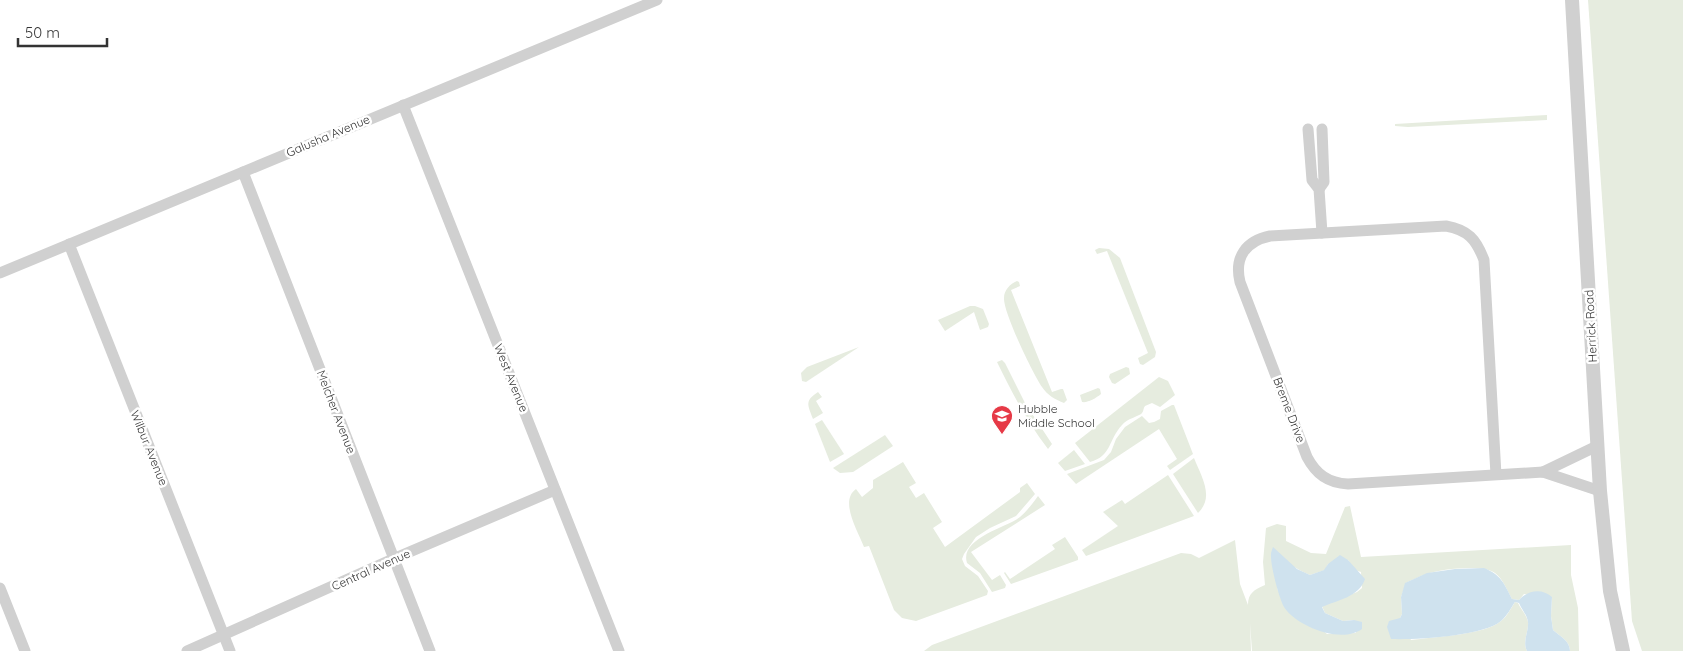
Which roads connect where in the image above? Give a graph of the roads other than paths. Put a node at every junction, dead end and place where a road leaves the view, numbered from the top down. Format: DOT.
graph roads {
  1 [pos="657,0"];
  2 [pos="1572,0"];
  3 [pos="403,105"];
  4 [pos="1308,129"];
  5 [pos="1322,129"];
  6 [pos="243,172"];
  7 [pos="1319,189"];
  8 [pos="1322,233"];
  9 [pos="69,244"];
  10 [pos="0,273"];
  11 [pos="1597,446"];
  12 [pos="1543,472"];
  13 [pos="1496,474"];
  14 [pos="555,490"];
  15 [pos="1600,491"];
  16 [pos="393,559"];
  17 [pos="0,588"];
  18 [pos="224,635"];
  19 [pos="25,651"];
  20 [pos="187,651"];
  21 [pos="230,651"];
  22 [pos="430,651"];
  23 [pos="619,651"];
  24 [pos="1624,651"];
  1 -- 3 [label="street, Galusha Avenue"];
  2 -- 11 [label="street, Herrick Road"];
  3 -- 6 [label="street, Galusha Avenue"];
  3 -- 14 [label="street, West Avenue"];
  4 -- 7 [label="street"];
  5 -- 7 [label="street"];
  6 -- 9 [label="street, Galusha Avenue"];
  6 -- 16 [label="street, Melcher Avenue"];
  7 -- 8 [label="street"];
  8 -- 13 [label="street, Breme Drive"];
  8 -- 13 [label="street, Breme Drive"];
  9 -- 10 [label="street, Galusha Avenue"];
  9 -- 18 [label="street, Wilbur Avenue"];
  11 -- 12 [label="street, Breme Drive"];
  11 -- 15 [label="street, Herrick Road"];
  12 -- 13 [label="street, Breme Drive"];
  12 -- 15 [label="street, Breme Drive"];
  14 -- 16 [label="street, Central Avenue"];
  14 -- 23 [label="street, West Avenue"];
  15 -- 24 [label="street, Herrick Road"];
  16 -- 18 [label="street, Central Avenue"];
  16 -- 22 [label="street, Melcher Avenue"];
  17 -- 19 [label="street"];
  18 -- 20 [label="street, Central Avenue"];
  18 -- 21 [label="street, Wilbur Avenue"];
}
